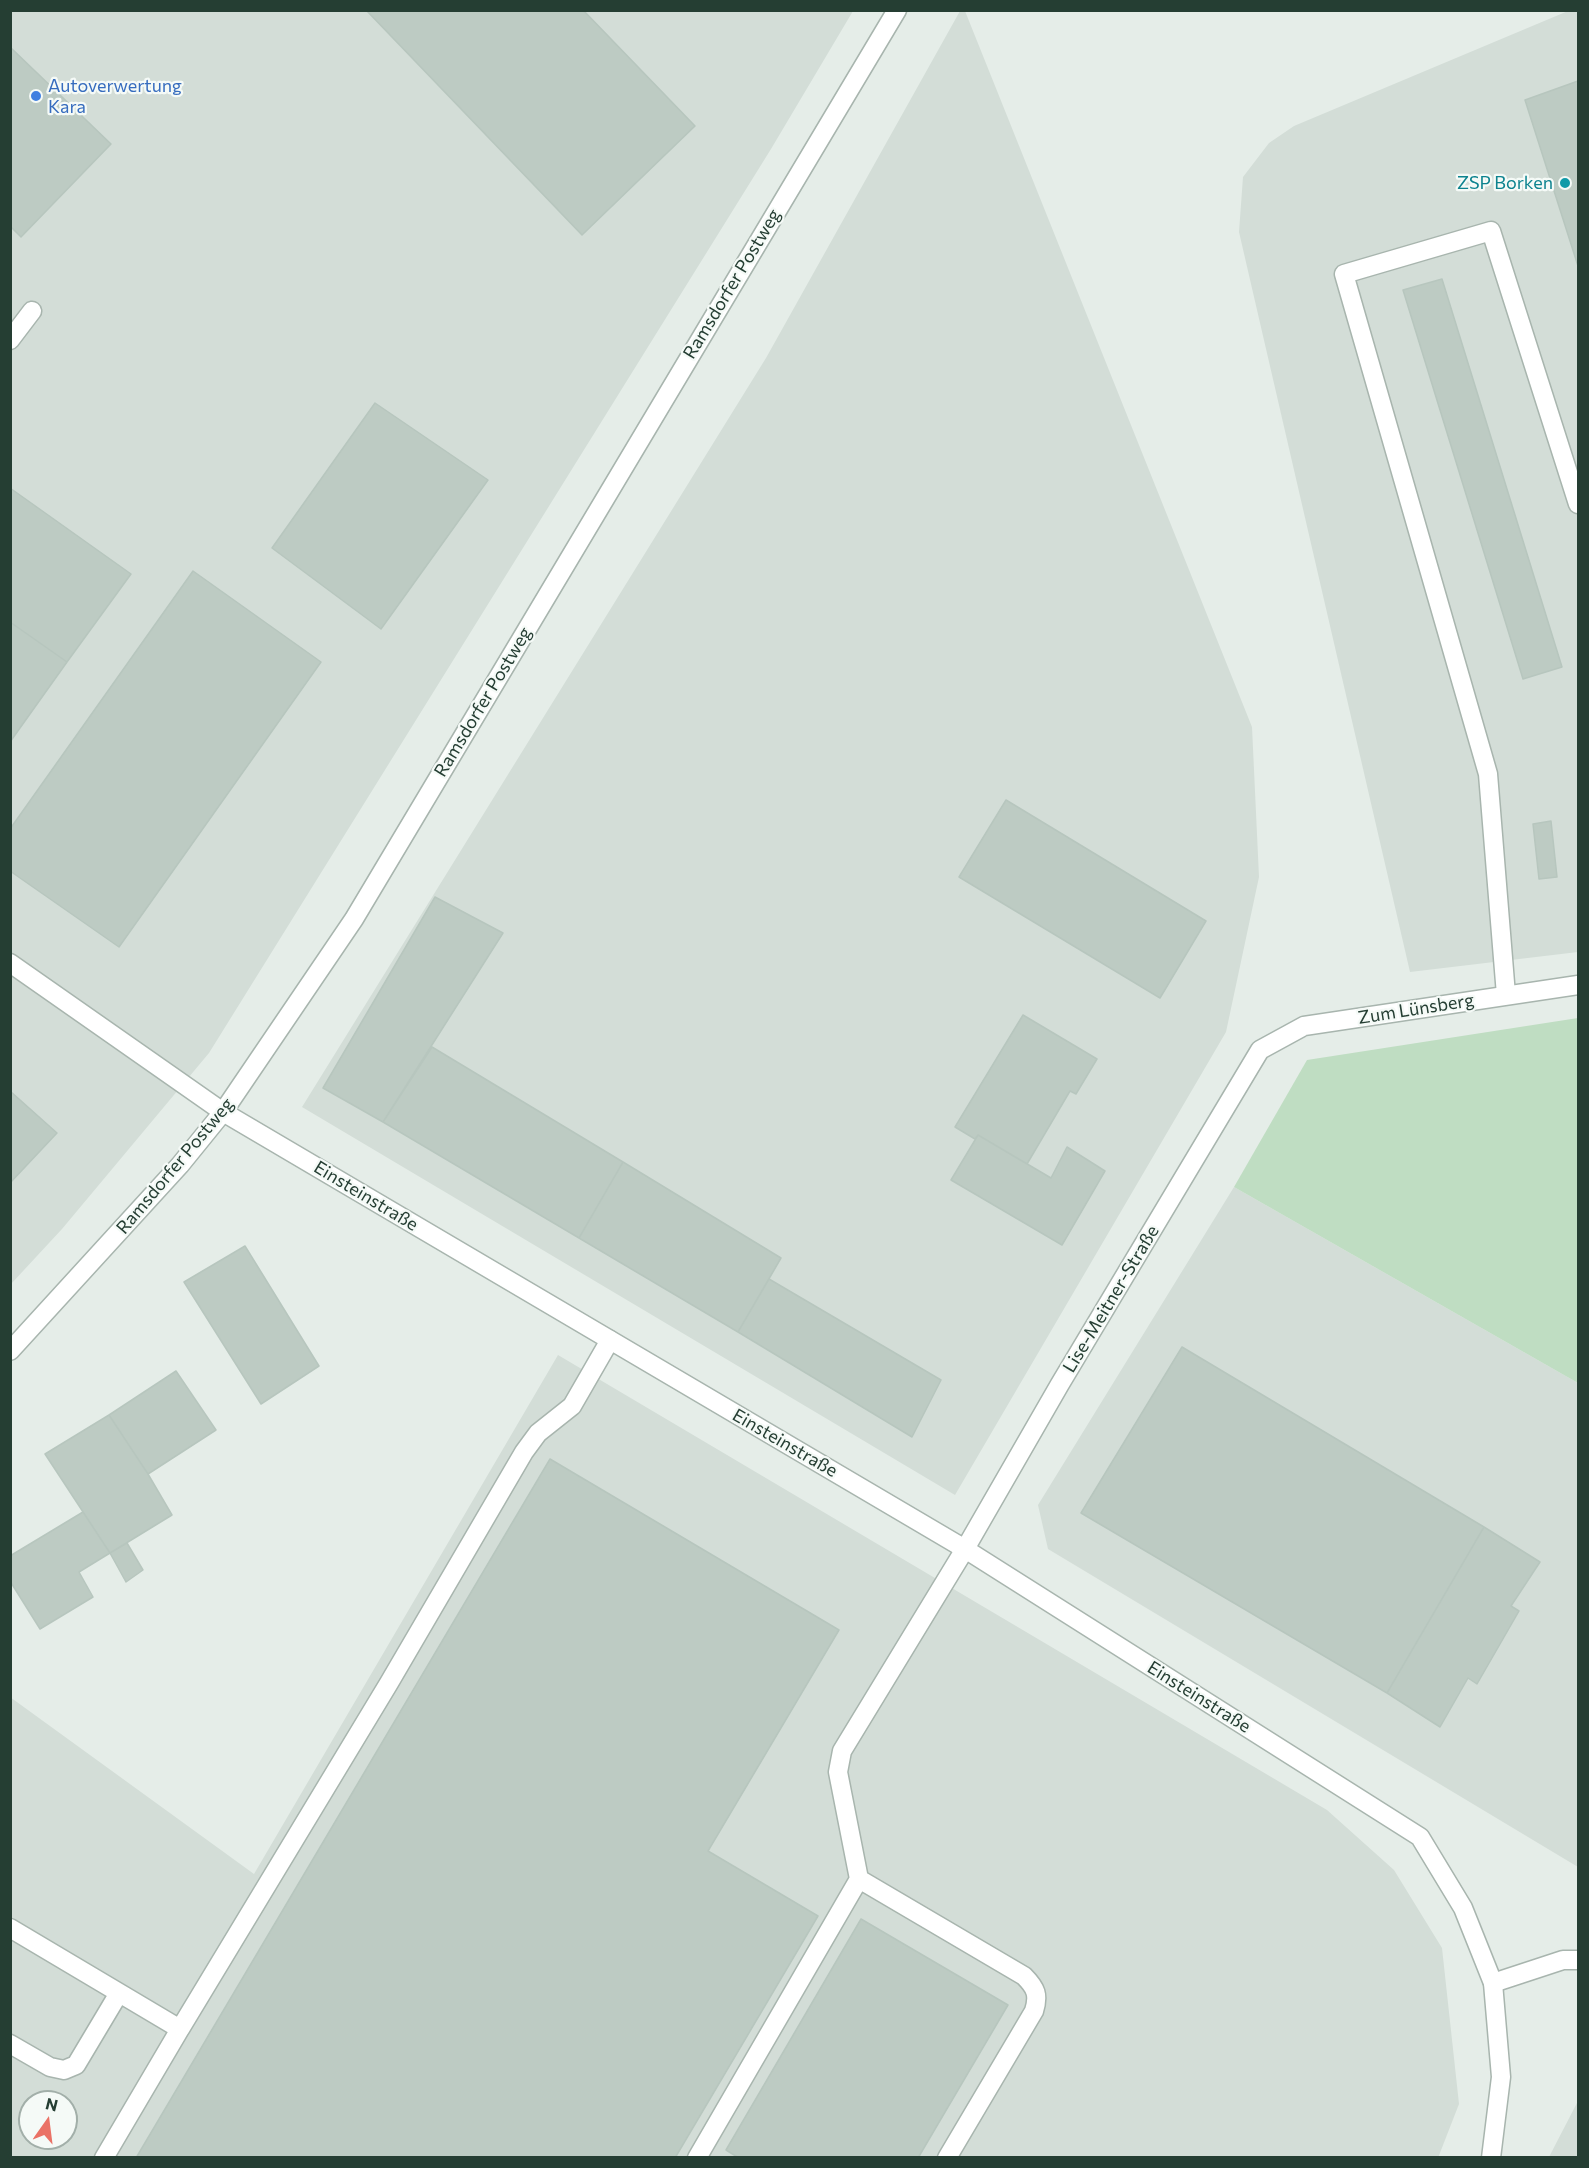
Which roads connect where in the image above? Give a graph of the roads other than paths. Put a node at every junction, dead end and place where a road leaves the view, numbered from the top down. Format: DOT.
graph roads {
  1 [pos="897,10"];
  2 [pos="32,311"];
  3 [pos="10,340"];
  4 [pos="1578,504"];
  5 [pos="10,963"];
  6 [pos="1578,985"];
  7 [pos="1506,995"];
  8 [pos="1260,1050"];
  9 [pos="223,1112"];
  10 [pos="610,1340"];
  11 [pos="10,1351"];
  12 [pos="965,1549"];
  13 [pos="859,1879"];
  14 [pos="10,1928"];
  15 [pos="1578,1960"];
  16 [pos="1493,1983"];
  17 [pos="119,1993"];
  18 [pos="180,2029"];
  19 [pos="10,2044"];
  20 [pos="104,2157"];
  21 [pos="697,2157"];
  22 [pos="947,2157"];
  23 [pos="1491,2157"];
  1 -- 9 [label="street, Ramsdorfer Postweg"];
  2 -- 3 [label="street"];
  4 -- 7 [label="street"];
  5 -- 9 [label="street, Einsteinstraße"];
  6 -- 7 [label="street, Zum Lünsberg"];
  7 -- 8 [label="street, Zum Lünsberg"];
  8 -- 12 [label="street, Lise-Meitner-Straße"];
  9 -- 10 [label="street, Einsteinstraße"];
  9 -- 11 [label="street, Ramsdorfer Postweg"];
  10 -- 12 [label="street, Einsteinstraße"];
  10 -- 18 [label="street"];
  12 -- 13 [label="street, Lise-Meitner-Straße"];
  12 -- 16 [label="street, Einsteinstraße"];
  13 -- 21 [label="street"];
  13 -- 22 [label="street"];
  14 -- 17 [label="street"];
  15 -- 16 [label="street"];
  16 -- 23 [label="street, Einsteinstraße"];
  17 -- 18 [label="street"];
  17 -- 19 [label="street"];
  18 -- 20 [label="street"];
}
